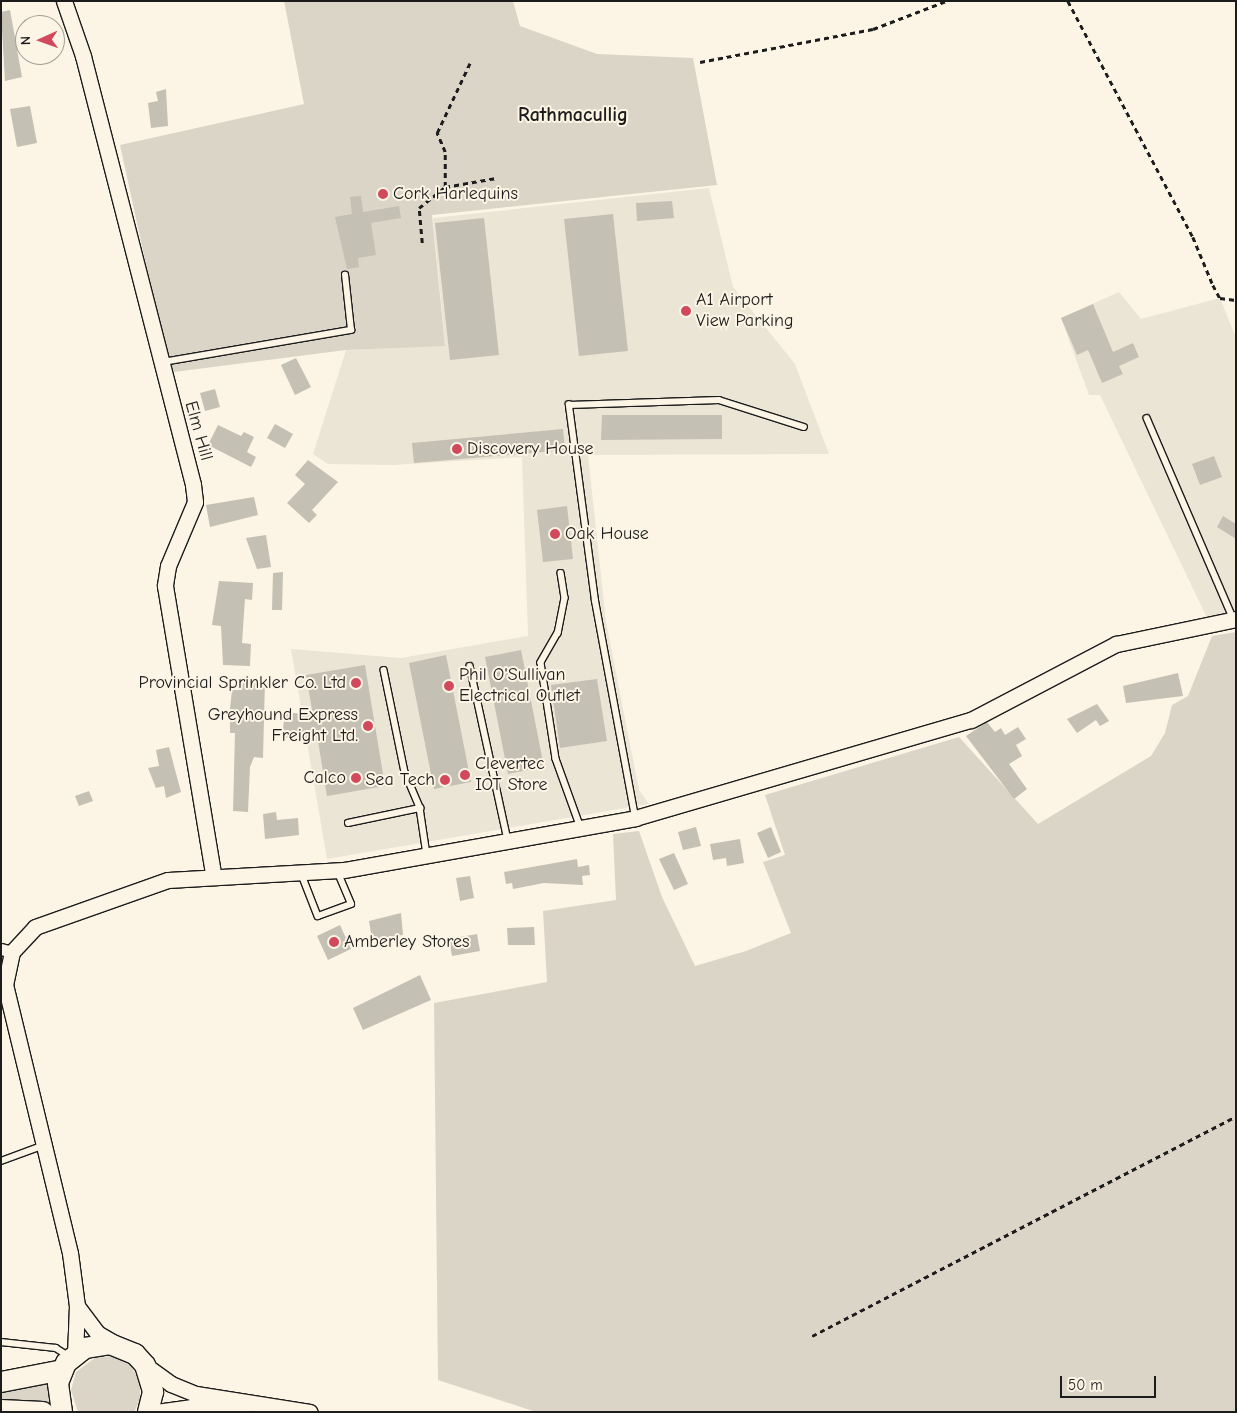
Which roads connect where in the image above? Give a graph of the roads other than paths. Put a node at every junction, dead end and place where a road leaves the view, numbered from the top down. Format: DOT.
graph roads {
  1 [pos="64,1"];
  2 [pos="345,275"];
  3 [pos="159,363"];
  4 [pos="1147,418"];
  5 [pos="804,427"];
  6 [pos="561,573"];
  7 [pos="1234,619"];
  8 [pos="470,666"];
  9 [pos="384,670"];
  10 [pos="420,808"];
  11 [pos="635,818"];
  12 [pos="348,823"];
  13 [pos="581,828"];
  14 [pos="509,842"];
  15 [pos="427,858"];
  16 [pos="337,871"];
  17 [pos="213,874"];
  18 [pos="302,875"];
  19 [pos="7,950"];
  20 [pos="44,1145"];
  21 [pos="1,1161"];
  22 [pos="77,1306"];
  23 [pos="1,1342"];
  24 [pos="122,1347"];
  25 [pos="69,1361"];
  26 [pos="145,1365"];
  27 [pos="1,1382"];
  28 [pos="1,1410"];
  29 [pos="44,1412"];
  30 [pos="62,1412"];
  31 [pos="148,1412"];
  32 [pos="156,1412"];
  33 [pos="244,1412"];
  34 [pos="310,1412"];
  1 -- 3 [label="street, Elm Hill"];
  2 -- 3 [label="lane"];
  3 -- 17 [label="street, Elm Hill"];
  4 -- 7 [label="lane"];
  5 -- 11 [label="lane"];
  6 -- 13 [label="lane"];
  7 -- 11 [label="street"];
  8 -- 14 [label="lane"];
  9 -- 10 [label="lane"];
  10 -- 12 [label="lane"];
  10 -- 15 [label="lane"];
  11 -- 13 [label="street"];
  13 -- 14 [label="street"];
  14 -- 15 [label="street"];
  15 -- 16 [label="street"];
  16 -- 18 [label="street"];
  16 -- 18 [label="lane"];
  17 -- 18 [label="street"];
  17 -- 19 [label="street"];
  19 -- 20 [label="street"];
  20 -- 21 [label="lane"];
  20 -- 22 [label="street"];
  22 -- 24 [label="street"];
  22 -- 25 [label="street"];
  23 -- 25 [label="lane"];
  24 -- 25 [label="highway"];
  24 -- 26 [label="highway"];
  25 -- 27 [label="highway"];
  25 -- 30 [label="highway"];
  26 -- 31 [label="highway"];
  26 -- 34 [label="street"];
  28 -- 29 [label="highway"];
  32 -- 33 [label="street"];
}
